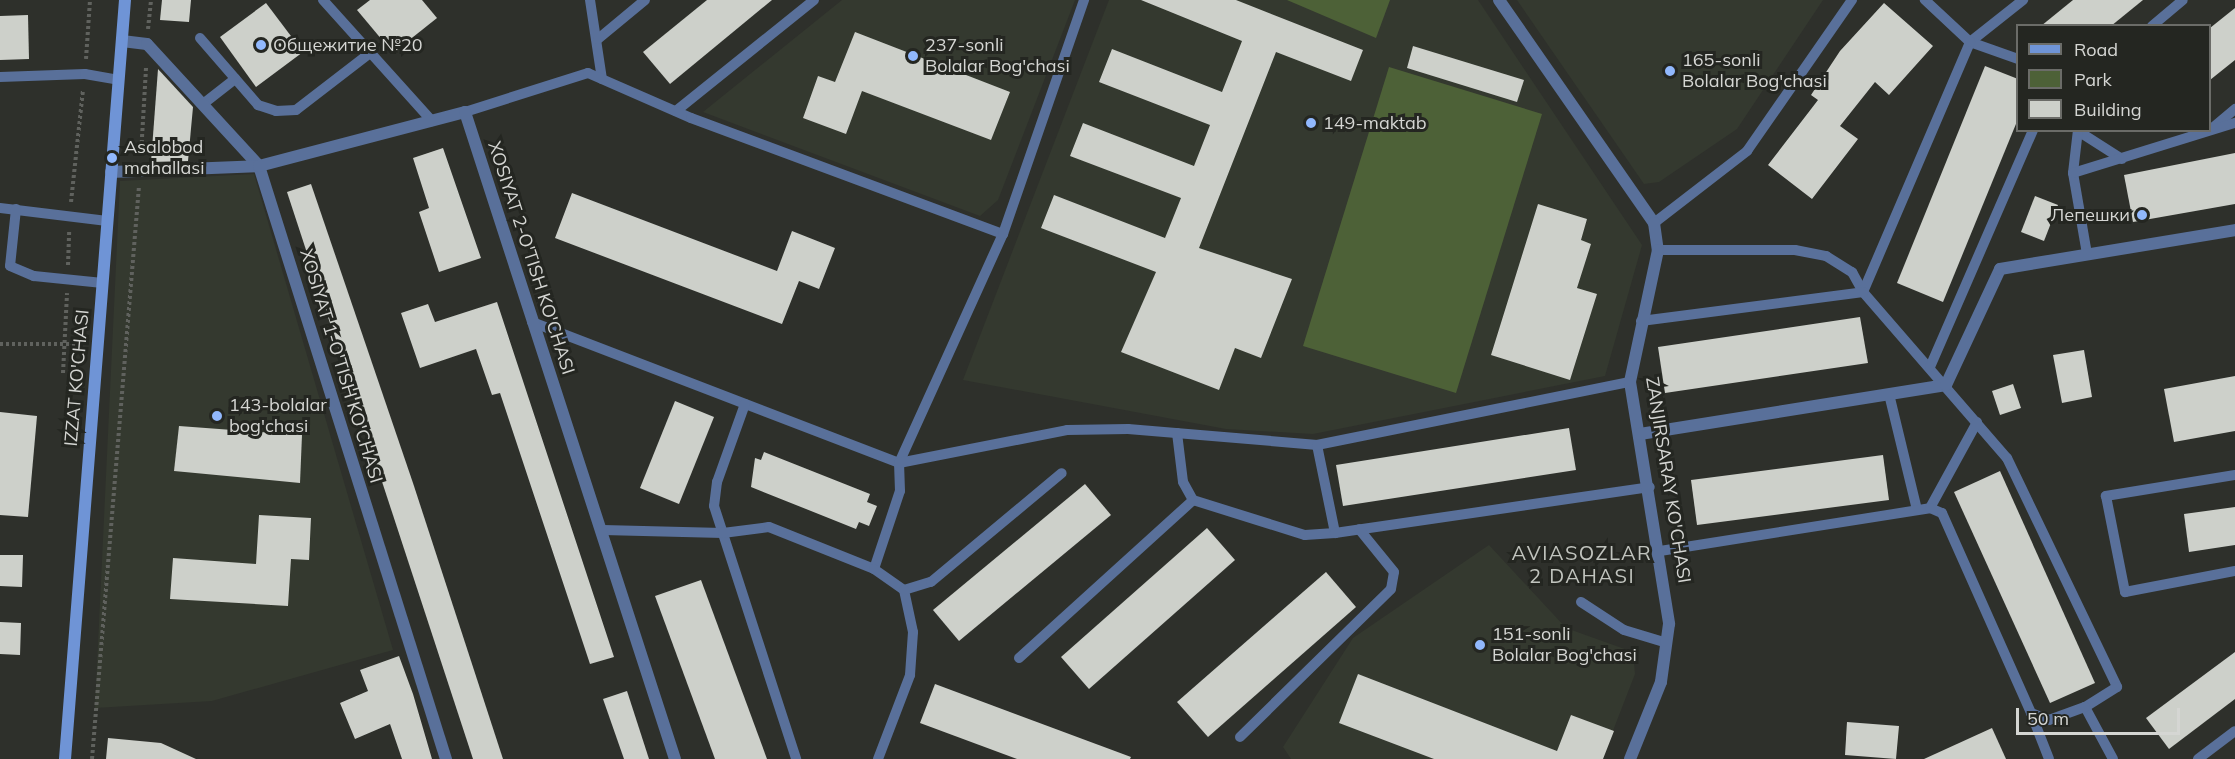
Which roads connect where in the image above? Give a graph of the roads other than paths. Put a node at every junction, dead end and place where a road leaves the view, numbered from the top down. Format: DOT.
graph roads {
  1 [pos="124,0"];
  2 [pos="323,0"];
  3 [pos="590,0"];
  4 [pos="645,0"];
  5 [pos="814,0"];
  6 [pos="1084,0"];
  7 [pos="1499,0"];
  8 [pos="1852,0"];
  9 [pos="1925,0"];
  10 [pos="2023,0"];
  11 [pos="2183,0"];
  12 [pos="2154,24"];
  13 [pos="200,38"];
  14 [pos="598,39"];
  15 [pos="122,41"];
  16 [pos="1970,42"];
  17 [pos="370,52"];
  18 [pos="2016,58"];
  19 [pos="0,77"];
  20 [pos="235,79"];
  21 [pos="602,79"];
  22 [pos="118,80"];
  23 [pos="203,104"];
  24 [pos="2235,109"];
  25 [pos="676,111"];
  26 [pos="465,112"];
  27 [pos="432,121"];
  28 [pos="2235,123"];
  29 [pos="2211,129"];
  30 [pos="2032,132"];
  31 [pos="2078,132"];
  32 [pos="2080,132"];
  33 [pos="2208,132"];
  34 [pos="2204,135"];
  35 [pos="2122,159"];
  36 [pos="260,166"];
  37 [pos="111,172"];
  38 [pos="2073,173"];
  39 [pos="0,208"];
  40 [pos="16,209"];
  41 [pos="107,221"];
  42 [pos="1654,223"];
  43 [pos="2235,230"];
  44 [pos="1003,234"];
  45 [pos="1658,250"];
  46 [pos="2087,254"];
  47 [pos="103,282"];
  48 [pos="1863,292"];
  49 [pos="1641,321"];
  50 [pos="532,322"];
  51 [pos="1930,367"];
  52 [pos="1630,382"];
  53 [pos="1946,385"];
  54 [pos="1889,394"];
  55 [pos="745,404"];
  56 [pos="1977,422"];
  57 [pos="1177,433"];
  58 [pos="1640,434"];
  59 [pos="1317,446"];
  60 [pos="899,463"];
  61 [pos="1062,473"];
  62 [pos="2235,475"];
  63 [pos="1650,487"];
  64 [pos="1193,500"];
  65 [pos="1930,508"];
  66 [pos="1917,510"];
  67 [pos="603,530"];
  68 [pos="1359,530"];
  69 [pos="723,533"];
  70 [pos="1335,533"];
  71 [pos="1660,551"];
  72 [pos="874,568"];
  73 [pos="2235,571"];
  74 [pos="904,590"];
  75 [pos="1581,602"];
  76 [pos="1667,643"];
  77 [pos="1019,658"];
  78 [pos="2085,707"];
  79 [pos="2031,713"];
  80 [pos="2235,731"];
  81 [pos="1240,737"];
  82 [pos="65,759"];
  83 [pos="446,759"];
  84 [pos="675,759"];
  85 [pos="795,759"];
  86 [pos="878,759"];
  87 [pos="1630,759"];
  88 [pos="2049,759"];
  89 [pos="2113,759"];
  90 [pos="2198,759"];
  1 -- 15 [label="main road, IZZAT KO'CHASI"];
  2 -- 17 [label="lane"];
  3 -- 14 [label="lane"];
  4 -- 14 [label="lane"];
  5 -- 25 [label="lane"];
  6 -- 44 [label="lane"];
  7 -- 42 [label="street, ZANJIRSARAY KO'CHASI"];
  8 -- 42 [label="lane"];
  9 -- 16 [label="lane"];
  10 -- 16 [label="lane"];
  11 -- 12 [label="lane"];
  13 -- 20 [label="lane"];
  14 -- 21 [label="lane"];
  15 -- 22 [label="main road, IZZAT KO'CHASI"];
  15 -- 23 [label="street, XOSIYAT 1-O'TISH KO'CHASI"];
  16 -- 18 [label="lane"];
  16 -- 48 [label="lane"];
  17 -- 20 [label="lane"];
  17 -- 27 [label="lane"];
  19 -- 22 [label="lane"];
  20 -- 23 [label="lane"];
  21 -- 25 [label="lane"];
  21 -- 26 [label="lane"];
  22 -- 37 [label="main road, IZZAT KO'CHASI"];
  23 -- 36 [label="street, XOSIYAT 1-O'TISH KO'CHASI"];
  24 -- 29 [label="lane"];
  25 -- 44 [label="lane"];
  26 -- 27 [label="street"];
  26 -- 50 [label="street, XOSIYAT 2-O'TISH KO'CHASI"];
  27 -- 36 [label="street"];
  28 -- 34 [label="lane"];
  30 -- 51 [label="lane"];
  31 -- 38 [label="lane"];
  32 -- 35 [label="lane"];
  33 -- 34 [label="lane"];
  34 -- 35 [label="lane"];
  35 -- 38 [label="lane"];
  36 -- 37 [label="street"];
  36 -- 83 [label="street, XOSIYAT 1-O'TISH KO'CHASI"];
  37 -- 41 [label="main road, IZZAT KO'CHASI"];
  38 -- 46 [label="lane"];
  39 -- 40 [label="lane"];
  40 -- 41 [label="lane"];
  40 -- 47 [label="lane"];
  41 -- 47 [label="main road, IZZAT KO'CHASI"];
  42 -- 45 [label="street, ZANJIRSARAY KO'CHASI"];
  43 -- 46 [label="street"];
  44 -- 60 [label="lane"];
  45 -- 48 [label="lane"];
  45 -- 49 [label="street, ZANJIRSARAY KO'CHASI"];
  46 -- 53 [label="street"];
  47 -- 82 [label="main road, IZZAT KO'CHASI"];
  48 -- 49 [label="lane"];
  48 -- 51 [label="lane"];
  49 -- 52 [label="street, ZANJIRSARAY KO'CHASI"];
  50 -- 55 [label="lane"];
  50 -- 67 [label="street, XOSIYAT 2-O'TISH KO'CHASI"];
  51 -- 53 [label="lane"];
  52 -- 58 [label="street, ZANJIRSARAY KO'CHASI"];
  52 -- 59 [label="lane"];
  53 -- 54 [label="street"];
  53 -- 56 [label="lane"];
  54 -- 58 [label="street"];
  54 -- 66 [label="lane"];
  55 -- 60 [label="lane"];
  55 -- 69 [label="lane"];
  56 -- 65 [label="lane"];
  56 -- 78 [label="lane"];
  57 -- 59 [label="lane"];
  57 -- 60 [label="lane"];
  57 -- 64 [label="lane"];
  58 -- 63 [label="street, ZANJIRSARAY KO'CHASI"];
  59 -- 70 [label="lane"];
  60 -- 72 [label="lane"];
  61 -- 74 [label="lane"];
  62 -- 73 [label="lane"];
  63 -- 68 [label="lane"];
  63 -- 71 [label="street, ZANJIRSARAY KO'CHASI"];
  64 -- 70 [label="lane"];
  64 -- 77 [label="lane"];
  65 -- 66 [label="lane"];
  65 -- 79 [label="lane"];
  66 -- 71 [label="lane"];
  67 -- 69 [label="lane"];
  67 -- 84 [label="street, XOSIYAT 2-O'TISH KO'CHASI"];
  68 -- 70 [label="lane"];
  68 -- 81 [label="lane"];
  69 -- 72 [label="lane"];
  69 -- 85 [label="lane"];
  71 -- 76 [label="street, ZANJIRSARAY KO'CHASI"];
  72 -- 74 [label="lane"];
  74 -- 86 [label="lane"];
  75 -- 76 [label="lane"];
  76 -- 87 [label="street, ZANJIRSARAY KO'CHASI"];
  78 -- 79 [label="lane"];
  78 -- 89 [label="lane"];
  79 -- 88 [label="lane"];
  80 -- 90 [label="lane"];
}
